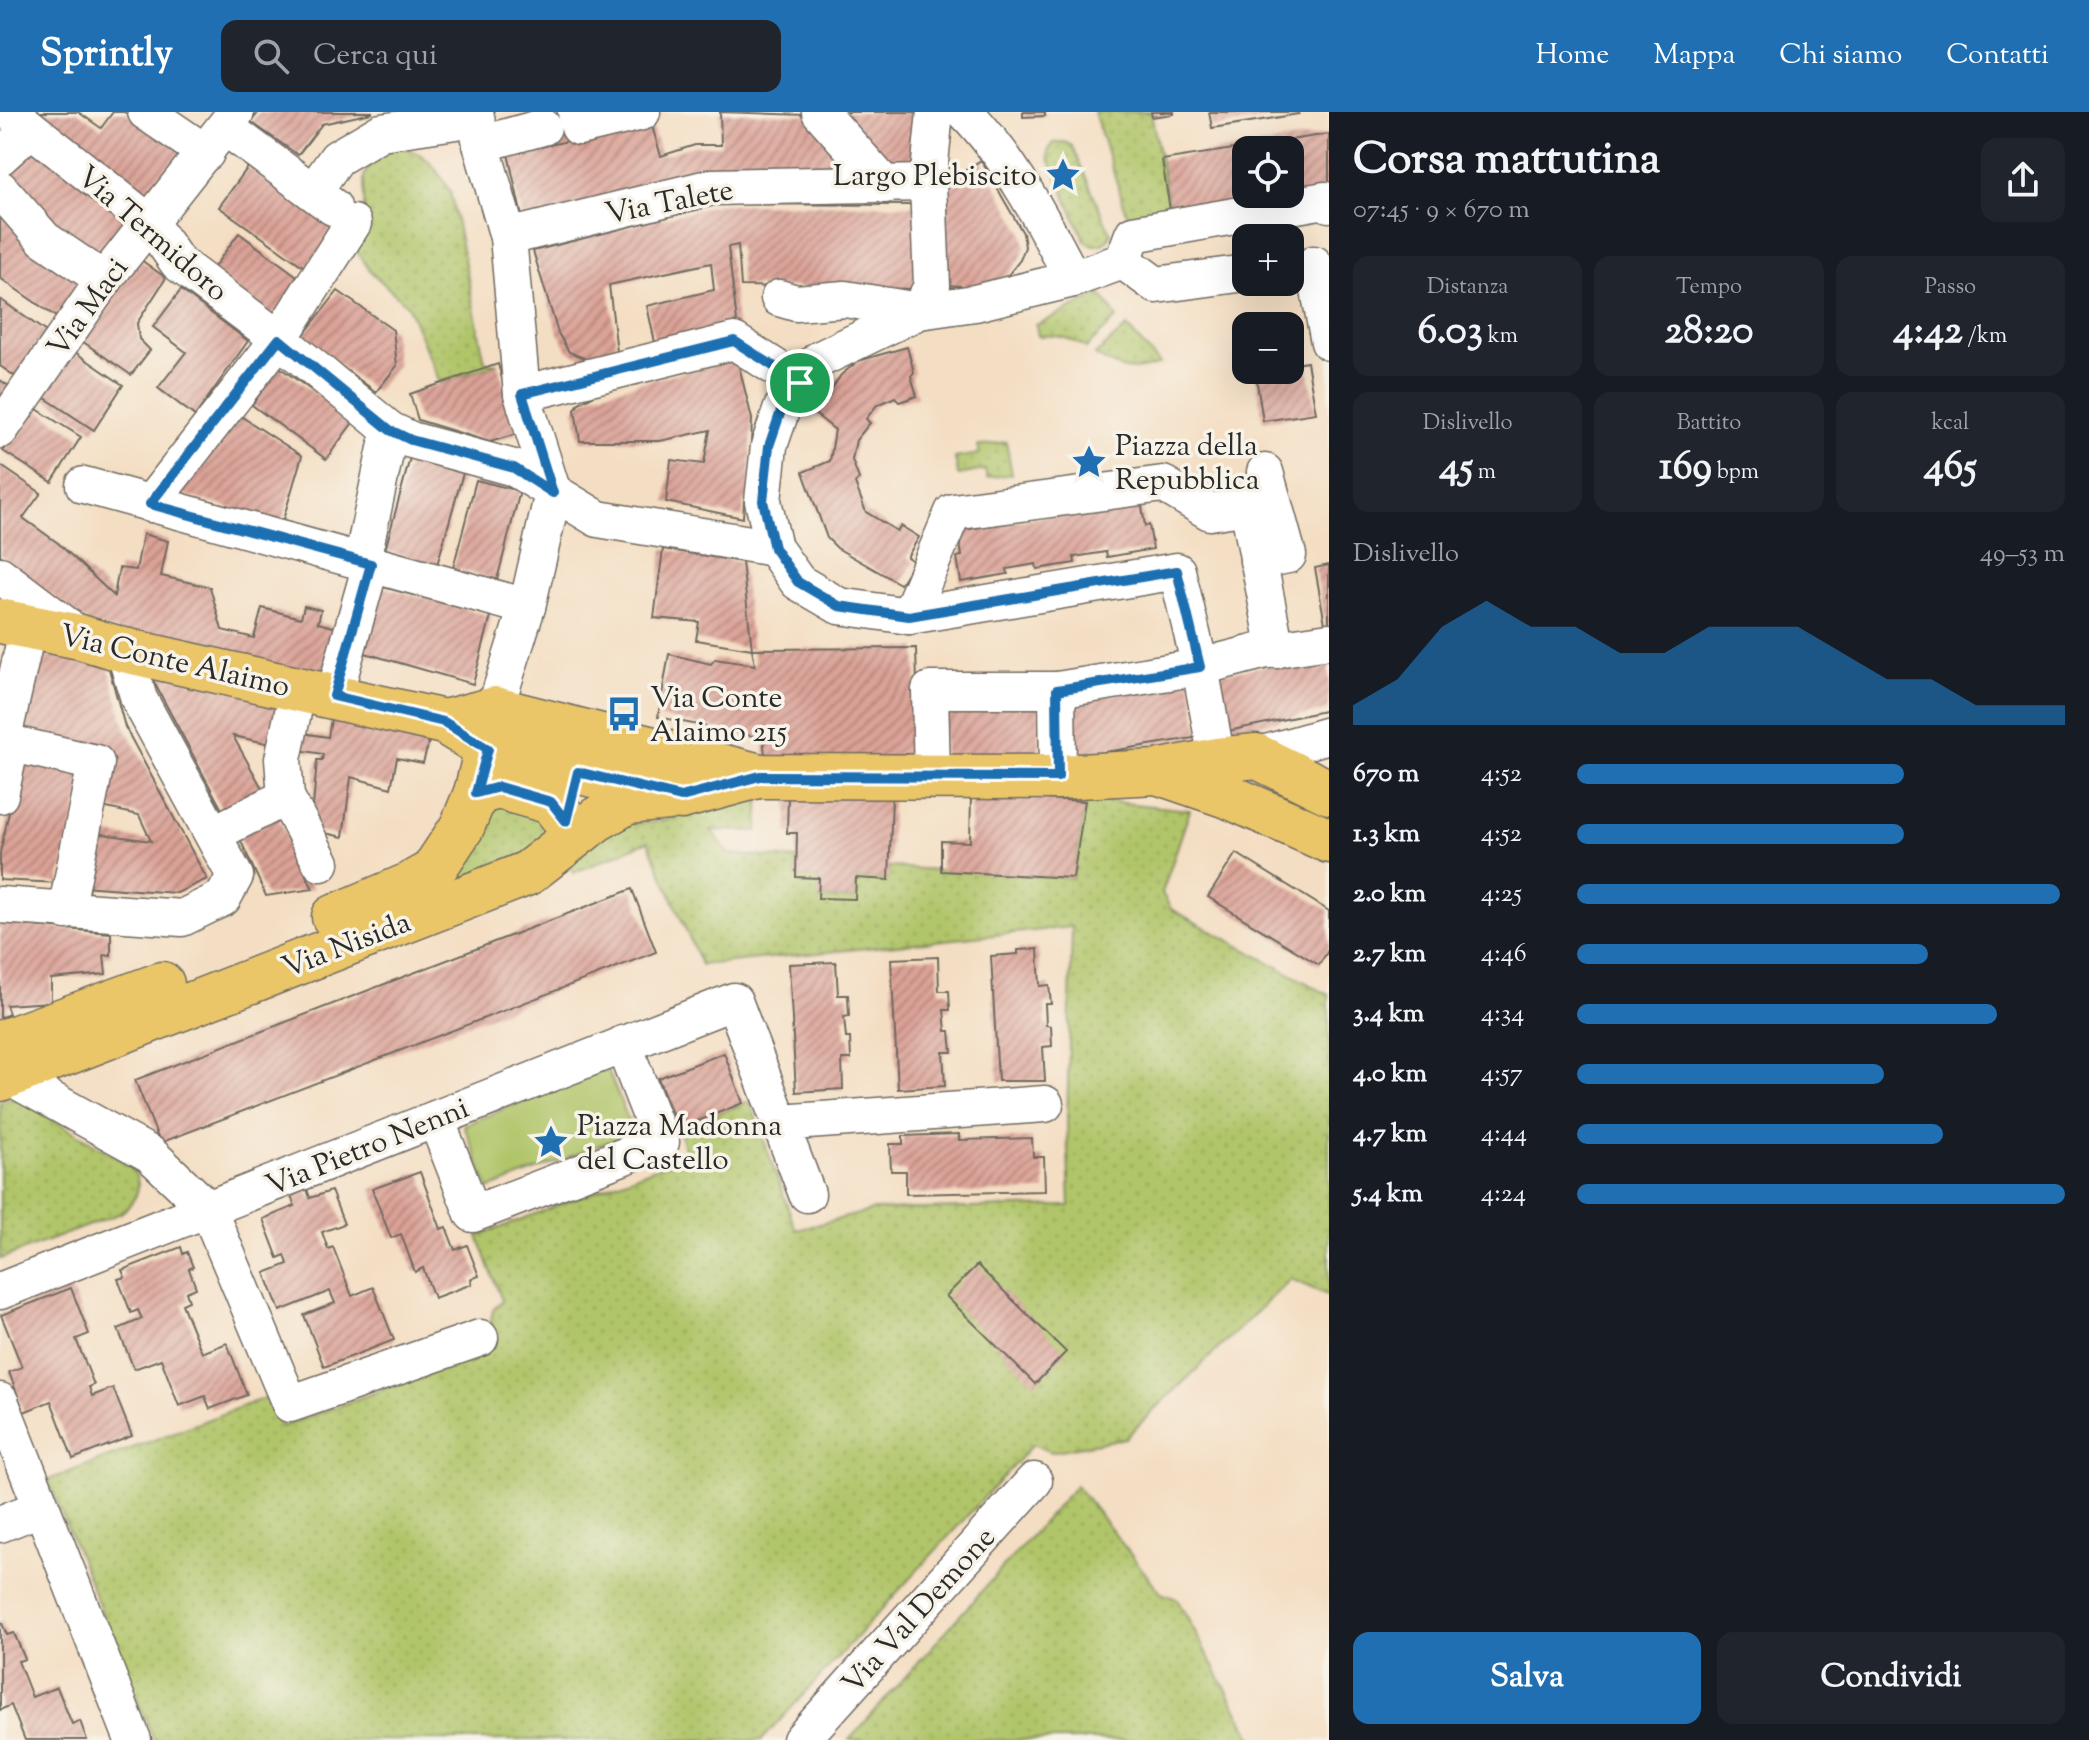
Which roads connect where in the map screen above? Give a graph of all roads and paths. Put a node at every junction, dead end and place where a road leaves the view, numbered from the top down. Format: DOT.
graph roads {
  1 [pos="146,112"];
  2 [pos="642,112"];
  3 [pos="820,112"];
  4 [pos="935,112"];
  5 [pos="965,112"];
  6 [pos="578,119"];
  7 [pos="20,121"];
  8 [pos="477,125"];
  9 [pos="543,127"];
  10 [pos="223,131"];
  11 [pos="0,157"];
  12 [pos="337,158"];
  13 [pos="928,183"];
  14 [pos="885,185"];
  15 [pos="0,189"];
  16 [pos="313,192"];
  17 [pos="1329,204"];
  18 [pos="150,223"];
  19 [pos="353,223"];
  20 [pos="508,237"];
  21 [pos="1123,261"];
  22 [pos="1311,264"];
  23 [pos="1232,275"];
  24 [pos="1073,279"];
  25 [pos="104,280"];
  26 [pos="779,298"];
  27 [pos="919,311"];
  28 [pos="279,339"];
  29 [pos="1329,342"];
  30 [pos="800,383"];
  31 [pos="522,394"];
  32 [pos="0,430"];
  33 [pos="390,430"];
  34 [pos="1265,472"];
  35 [pos="84,485"];
  36 [pos="553,493"];
  37 [pos="150,504"];
  38 [pos="774,548"];
  39 [pos="1258,561"];
  40 [pos="366,563"];
  41 [pos="0,575"];
  42 [pos="527,607"];
  43 [pos="909,616"];
  44 [pos="14,624"];
  45 [pos="80,637"];
  46 [pos="1329,641"];
  47 [pos="124,650"];
  48 [pos="1276,650"];
  49 [pos="1200,667"];
  50 [pos="1057,690"];
  51 [pos="316,692"];
  52 [pos="492,729"];
  53 [pos="1329,735"];
  54 [pos="4,742"];
  55 [pos="583,752"];
  56 [pos="1234,771"];
  57 [pos="760,776"];
  58 [pos="932,776"];
  59 [pos="1058,777"];
  60 [pos="1329,792"];
  61 [pos="476,793"];
  62 [pos="0,795"];
  63 [pos="286,797"];
  64 [pos="681,797"];
  65 [pos="213,834"];
  66 [pos="560,837"];
  67 [pos="1329,841"];
  68 [pos="321,863"];
  69 [pos="0,905"];
  70 [pos="66,911"];
  71 [pos="623,1044"];
  72 [pos="3,1066"];
  73 [pos="1045,1104"];
  74 [pos="436,1119"];
  75 [pos="780,1123"];
  76 [pos="807,1194"];
  77 [pos="208,1209"];
  78 [pos="0,1291"];
  79 [pos="480,1338"];
  80 [pos="0,1401"];
  81 [pos="1034,1481"];
  82 [pos="40,1508"];
  83 [pos="0,1524"];
  84 [pos="133,1740"];
  85 [pos="801,1740"];
  1 -- 10 [label="street"];
  2 -- 6 [label="street"];
  3 -- 14 [label="street"];
  4 -- 13 [label="street"];
  5 -- 24 [label="street"];
  7 -- 11 [label="street"];
  7 -- 18 [label="street, Via Termidoro"];
  8 -- 9 [label="street"];
  8 -- 12 [label="street"];
  8 -- 20 [label="street"];
  10 -- 16 [label="street"];
  10 -- 18 [label="street, Via Maci"];
  12 -- 16 [label="street"];
  12 -- 19 [label="street"];
  13 -- 14 [label="street, Via Talete"];
  13 -- 27 [label="street"];
  14 -- 20 [label="street, Via Talete"];
  15 -- 25 [label="street"];
  16 -- 19 [label="street"];
  17 -- 21 [label="street"];
  18 -- 25 [label="street, Via Maci"];
  18 -- 28 [label="street, Via Termidoro"];
  19 -- 28 [label="street"];
  20 -- 31 [label="street"];
  21 -- 23 [label="street"];
  21 -- 24 [label="street"];
  22 -- 29 [label="street"];
  24 -- 27 [label="street"];
  25 -- 32 [label="street, Via Maci"];
  26 -- 27 [label="street"];
  27 -- 30 [label="street"];
  28 -- 33 [label="street, Via Termidoro"];
  28 -- 37 [label="street"];
  30 -- 31 [label="street"];
  30 -- 38 [label="street"];
  31 -- 36 [label="street"];
  33 -- 36 [label="street, Via Termidoro"];
  33 -- 40 [label="street"];
  34 -- 39 [label="street"];
  35 -- 37 [label="street"];
  36 -- 38 [label="street, Via Termidoro"];
  36 -- 42 [label="street"];
  37 -- 40 [label="street"];
  38 -- 43 [label="street"];
  39 -- 43 [label="street"];
  39 -- 48 [label="street"];
  40 -- 42 [label="street"];
  40 -- 51 [label="street"];
  41 -- 45 [label="street"];
  42 -- 52 [label="street"];
  43 -- 49 [label="street"];
  44 -- 45 [label="main road, Via Conte Alaimo"];
  44 -- 54 [label="street"];
  45 -- 47 [label="main road, Via Conte Alaimo"];
  46 -- 48 [label="street"];
  47 -- 51 [label="main road, Via Conte Alaimo"];
  47 -- 65 [label="street"];
  48 -- 49 [label="street"];
  49 -- 50 [label="street"];
  49 -- 56 [label="street"];
  50 -- 58 [label="street"];
  50 -- 59 [label="street"];
  51 -- 52 [label="main road, Via Conte Alaimo"];
  51 -- 63 [label="street"];
  52 -- 55 [label="main road, Via Conte Alaimo"];
  52 -- 61 [label="main road, Via Nisida"];
  53 -- 56 [label="street"];
  54 -- 62 [label="street"];
  54 -- 70 [label="street"];
  55 -- 57 [label="main road"];
  55 -- 64 [label="main road"];
  55 -- 66 [label="main road"];
  56 -- 59 [label="main road"];
  56 -- 60 [label="main road"];
  56 -- 67 [label="main road"];
  57 -- 58 [label="main road"];
  57 -- 64 [label="main road, Via Nisida"];
  58 -- 59 [label="main road"];
  61 -- 66 [label="main road"];
  61 -- 72 [label="main road, Via Nisida"];
  63 -- 65 [label="street"];
  63 -- 68 [label="street"];
  64 -- 66 [label="main road, Via Nisida"];
  65 -- 70 [label="street"];
  66 -- 72 [label="main road, Via Nisida"];
  69 -- 70 [label="street"];
  71 -- 74 [label="street, Via Pietro Nenni"];
  71 -- 74 [label="street"];
  71 -- 75 [label="street, Via Pietro Nenni"];
  72 -- 77 [label="street"];
  73 -- 75 [label="street"];
  74 -- 77 [label="street, Via Pietro Nenni"];
  75 -- 76 [label="street"];
  77 -- 78 [label="street, Via Pietro Nenni"];
  77 -- 79 [label="street"];
  80 -- 82 [label="street"];
  81 -- 85 [label="street, Via Val Demone"];
  82 -- 83 [label="street"];
  82 -- 84 [label="street"];
}
